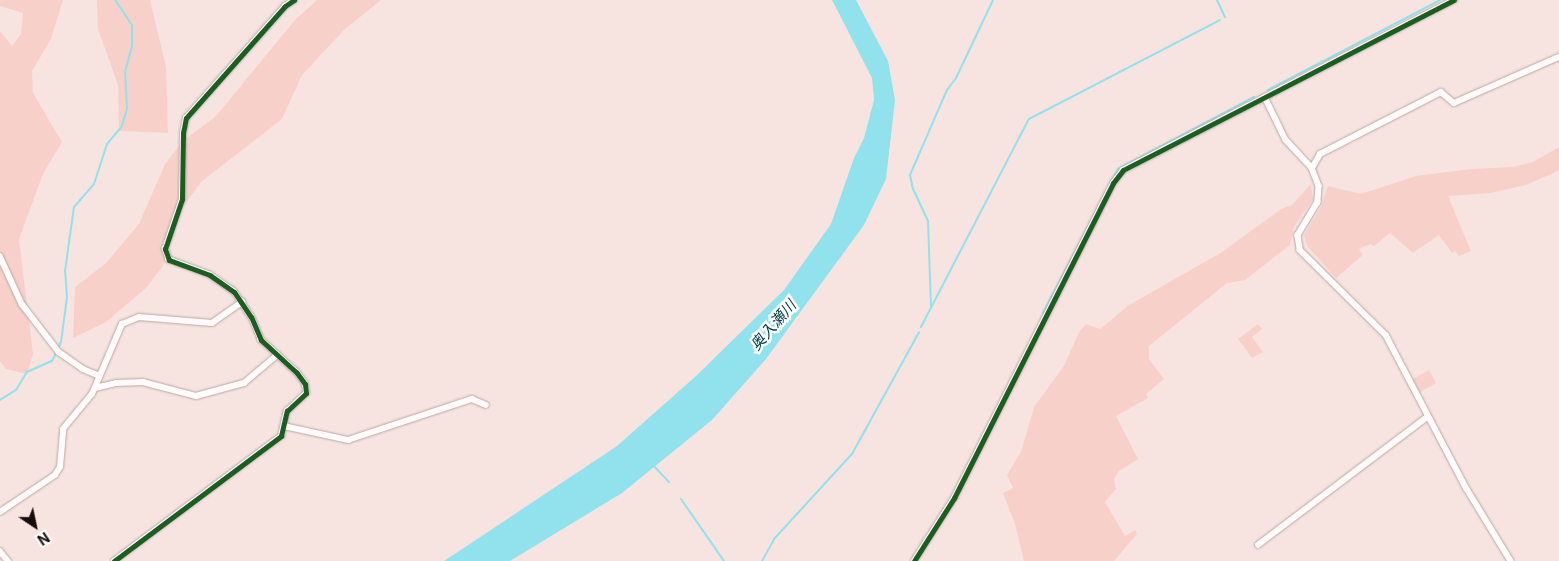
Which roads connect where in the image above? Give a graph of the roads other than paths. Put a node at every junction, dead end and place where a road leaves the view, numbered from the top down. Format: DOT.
graph roads {
  1 [pos="294,0"];
  2 [pos="1454,0"];
  3 [pos="1559,57"];
  4 [pos="1265,97"];
  5 [pos="1312,168"];
  6 [pos="0,256"];
  7 [pos="242,302"];
  8 [pos="276,356"];
  9 [pos="98,374"];
  10 [pos="95,388"];
  11 [pos="486,404"];
  12 [pos="1427,417"];
  13 [pos="284,426"];
  14 [pos="0,512"];
  15 [pos="1258,545"];
  16 [pos="0,551"];
  17 [pos="8,561"];
  18 [pos="114,561"];
  19 [pos="914,561"];
  20 [pos="1511,561"];
  1 -- 7 [label="street"];
  2 -- 4 [label="street"];
  3 -- 5 [label="street"];
  4 -- 5 [label="street"];
  4 -- 19 [label="street"];
  5 -- 12 [label="street"];
  6 -- 9 [label="street"];
  7 -- 8 [label="street"];
  7 -- 9 [label="street"];
  8 -- 10 [label="street"];
  8 -- 13 [label="street"];
  9 -- 10 [label="street"];
  10 -- 14 [label="street"];
  11 -- 13 [label="street"];
  12 -- 15 [label="street"];
  12 -- 20 [label="street"];
  13 -- 18 [label="street"];
  16 -- 17 [label="street"];
}
